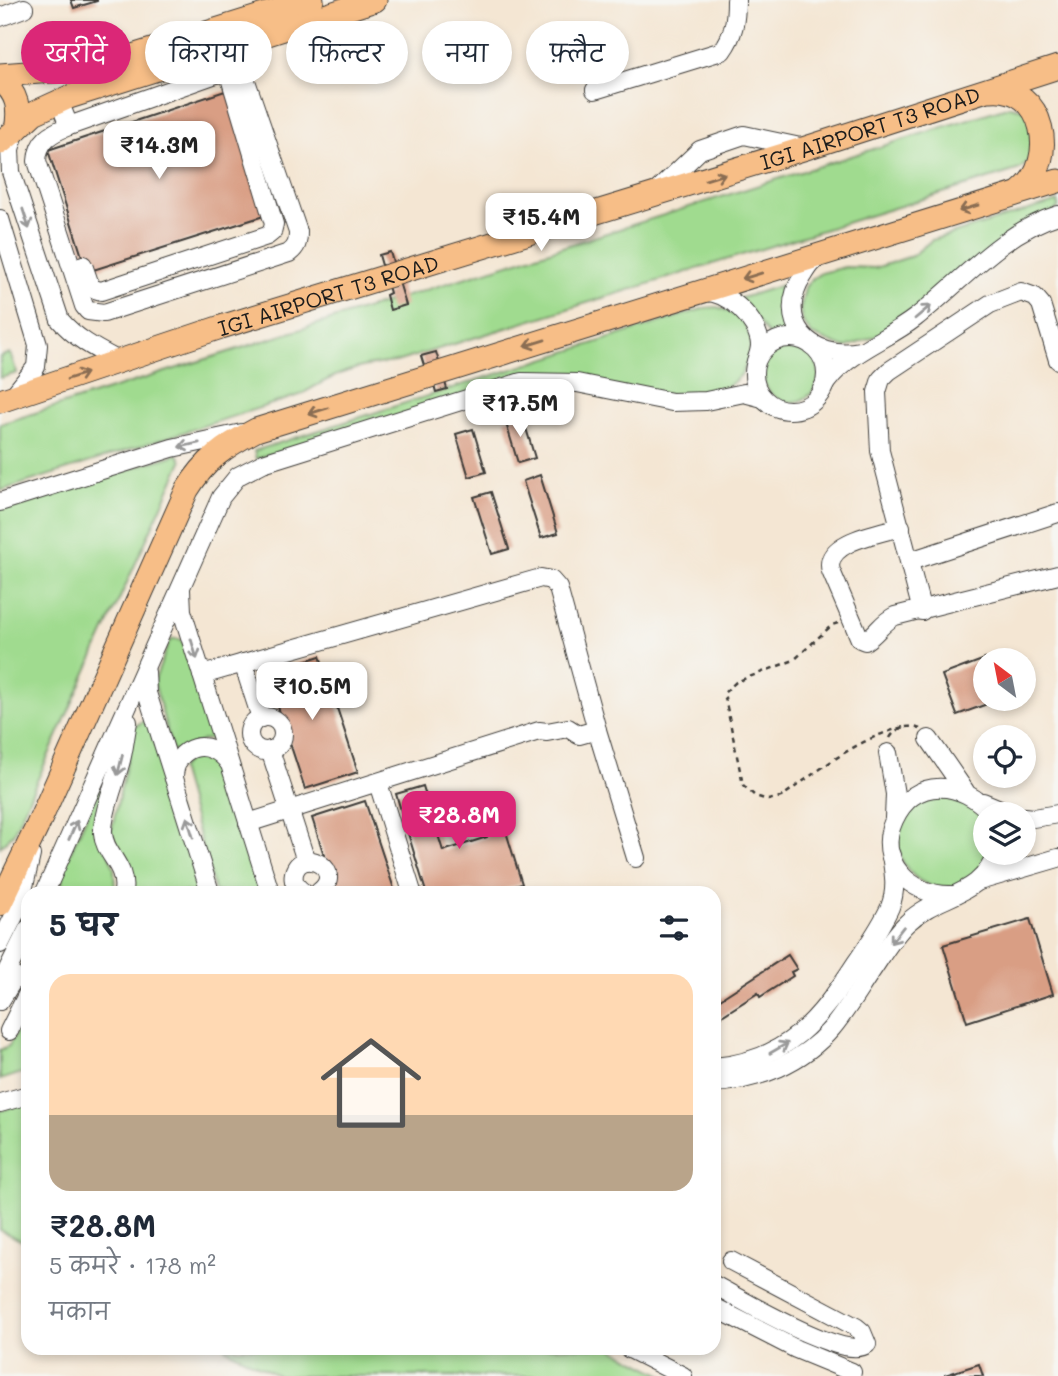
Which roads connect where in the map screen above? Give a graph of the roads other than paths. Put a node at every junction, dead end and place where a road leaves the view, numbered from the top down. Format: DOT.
graph roads {
  1 [pos="312,0"];
  2 [pos="374,0"];
  3 [pos="737,0"];
  4 [pos="263,7"];
  5 [pos="24,8"];
  6 [pos="0,17"];
  7 [pos="272,43"];
  8 [pos="1058,67"];
  9 [pos="0,77"];
  10 [pos="145,82"];
  11 [pos="173,84"];
  12 [pos="223,84"];
  13 [pos="247,84"];
  14 [pos="595,90"];
  15 [pos="980,91"];
  16 [pos="60,100"];
  17 [pos="69,126"];
  18 [pos="8,136"];
  19 [pos="43,140"];
  20 [pos="806,148"];
  21 [pos="1058,181"];
  22 [pos="1012,195"];
  23 [pos="653,196"];
  24 [pos="1058,215"];
  25 [pos="0,219"];
  26 [pos="827,253"];
  27 [pos="703,292"];
  28 [pos="810,344"];
  29 [pos="866,349"];
  30 [pos="757,359"];
  31 [pos="1058,360"];
  32 [pos="121,362"];
  33 [pos="822,389"];
  34 [pos="763,398"];
  35 [pos="6,399"];
  36 [pos="706,401"];
  37 [pos="256,430"];
  38 [pos="0,502"];
  39 [pos="1058,513"];
  40 [pos="901,527"];
  41 [pos="910,561"];
  42 [pos="1058,575"];
  43 [pos="182,583"];
  44 [pos="922,611"];
  45 [pos="147,663"];
  46 [pos="243,663"];
  47 [pos="202,675"];
  48 [pos="131,697"];
  49 [pos="597,730"];
  50 [pos="929,738"];
  51 [pos="888,753"];
  52 [pos="229,763"];
  53 [pos="174,778"];
  54 [pos="378,783"];
  55 [pos="978,802"];
  56 [pos="290,811"];
  57 [pos="1058,814"];
  58 [pos="1036,818"];
  59 [pos="893,821"];
  60 [pos="248,823"];
  61 [pos="37,827"];
  62 [pos="891,855"];
  63 [pos="636,858"];
  64 [pos="1058,858"];
  65 [pos="306,861"];
  66 [pos="992,865"];
  67 [pos="56,870"];
  68 [pos="979,881"];
  69 [pos="24,886"];
  70 [pos="48,886"];
  71 [pos="57,886"];
  72 [pos="123,886"];
  73 [pos="208,886"];
  74 [pos="267,886"];
  75 [pos="296,886"];
  76 [pos="324,886"];
  77 [pos="410,886"];
  78 [pos="4,891"];
  79 [pos="951,895"];
  80 [pos="21,899"];
  81 [pos="0,944"];
  82 [pos="21,950"];
  83 [pos="21,954"];
  84 [pos="0,985"];
  85 [pos="0,1001"];
  86 [pos="21,1007"];
  87 [pos="9,1031"];
  88 [pos="721,1066"];
  89 [pos="721,1082"];
  90 [pos="21,1097"];
  91 [pos="0,1103"];
  92 [pos="732,1261"];
  93 [pos="721,1289"];
  94 [pos="721,1311"];
  95 [pos="642,1355"];
  96 [pos="852,1372"];
  97 [pos="683,1376"];
  1 -- 4 [label="main road"];
  2 -- 7 [label="main road"];
  3 -- 14 [label="street"];
  4 -- 9 [label="main road"];
  5 -- 6 [label="street"];
  8 -- 15 [label="main road, IGI AIRPORT T3 ROAD"];
  9 -- 18 [label="main road"];
  10 -- 16 [label="main road"];
  11 -- 17 [label="street"];
  12 -- 19 [label="street"];
  13 -- 19 [label="street"];
  15 -- 20 [label="main road, IGI AIRPORT T3 ROAD"];
  15 -- 22 [label="main road"];
  16 -- 17 [label="street"];
  16 -- 18 [label="main road"];
  17 -- 19 [label="street"];
  18 -- 32 [label="street, one-way"];
  23 -- 20 [label="main road, IGI AIRPORT T3 ROAD, one-way"];
  20 -- 23 [label="street"];
  21 -- 22 [label="main road"];
  22 -- 26 [label="main road, one-way"];
  23 -- 32 [label="main road, IGI AIRPORT T3 ROAD"];
  29 -- 24 [label="street, one-way"];
  25 -- 35 [label="street"];
  26 -- 27 [label="main road, one-way"];
  26 -- 28 [label="street"];
  27 -- 30 [label="street"];
  27 -- 37 [label="main road, one-way"];
  28 -- 29 [label="street"];
  28 -- 30 [label="street"];
  28 -- 33 [label="street"];
  29 -- 33 [label="street"];
  30 -- 34 [label="street"];
  30 -- 36 [label="street"];
  31 -- 40 [label="street"];
  35 -- 32 [label="main road, IGI AIRPORT T3 ROAD, one-way"];
  33 -- 34 [label="street"];
  34 -- 36 [label="street"];
  36 -- 43 [label="street"];
  37 -- 38 [label="street, one-way"];
  37 -- 61 [label="main road"];
  39 -- 41 [label="street"];
  40 -- 41 [label="street"];
  40 -- 44 [label="street"];
  41 -- 44 [label="street"];
  42 -- 44 [label="street"];
  43 -- 45 [label="street"];
  43 -- 47 [label="street, one-way"];
  45 -- 48 [label="street"];
  45 -- 53 [label="street"];
  46 -- 47 [label="street"];
  46 -- 49 [label="street"];
  46 -- 56 [label="street"];
  47 -- 52 [label="street"];
  67 -- 48 [label="street, one-way"];
  48 -- 72 [label="street, one-way"];
  49 -- 54 [label="street"];
  49 -- 63 [label="street"];
  50 -- 55 [label="street"];
  51 -- 59 [label="street"];
  52 -- 53 [label="street"];
  52 -- 60 [label="street"];
  73 -- 53 [label="street, one-way"];
  54 -- 56 [label="street"];
  54 -- 77 [label="street"];
  55 -- 59 [label="street"];
  56 -- 60 [label="street"];
  56 -- 65 [label="street"];
  57 -- 58 [label="street"];
  59 -- 62 [label="street"];
  60 -- 74 [label="street"];
  61 -- 69 [label="street"];
  61 -- 78 [label="main road"];
  62 -- 79 [label="street"];
  88 -- 62 [label="street, one-way"];
  64 -- 68 [label="street"];
  65 -- 75 [label="street"];
  65 -- 76 [label="street"];
  66 -- 68 [label="street"];
  67 -- 70 [label="street"];
  67 -- 71 [label="street"];
  68 -- 79 [label="street"];
  79 -- 89 [label="street, one-way"];
  80 -- 81 [label="street"];
  82 -- 84 [label="street"];
  83 -- 85 [label="street"];
  86 -- 87 [label="street"];
  90 -- 91 [label="street"];
  92 -- 93 [label="street"];
  94 -- 96 [label="street"];
  95 -- 97 [label="street"];
}
